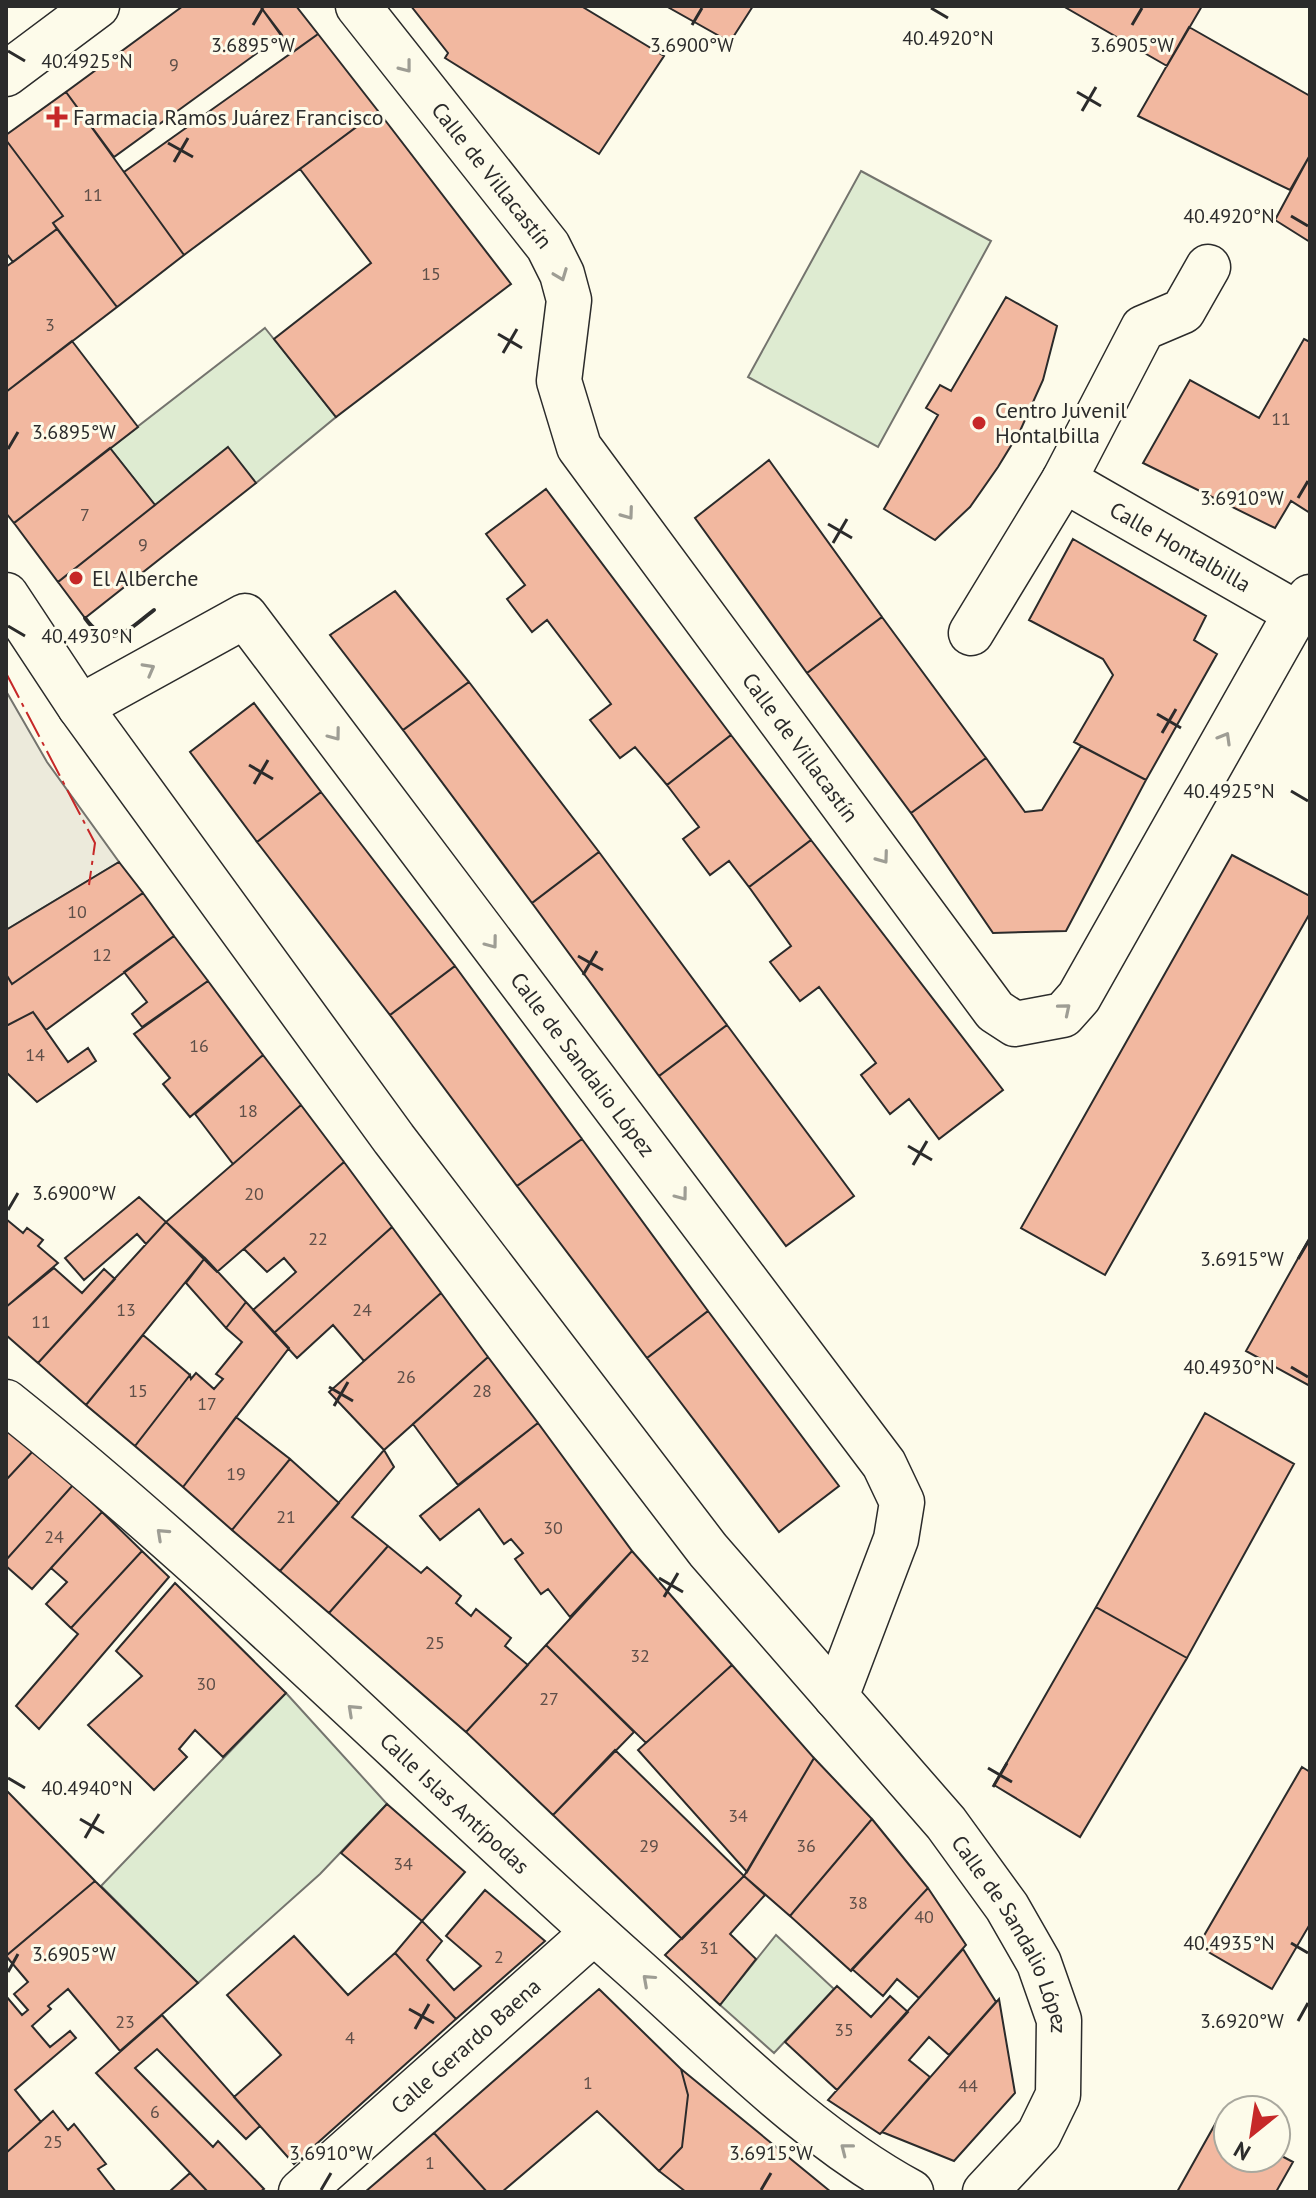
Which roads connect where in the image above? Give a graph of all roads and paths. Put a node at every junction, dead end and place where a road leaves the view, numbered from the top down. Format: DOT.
graph roads {
  1 [pos="97,6"];
  2 [pos="358,6"];
  3 [pos="6,74"];
  4 [pos="1208,267"];
  5 [pos="1064,480"];
  6 [pos="6,595"];
  7 [pos="1303,605"];
  8 [pos="971,633"];
  9 [pos="80,707"];
  10 [pos="6,1402"];
  11 [pos="836,1697"];
  12 [pos="594,1932"];
  13 [pos="301,2192"];
  14 [pos="911,2192"];
  15 [pos="985,2192"];
  1 -- 3 [label="street"];
  2 -- 7 [label="street, Calle de Villacastín, one-way"];
  4 -- 5 [label="street"];
  5 -- 7 [label="street, Calle Hontalbilla"];
  5 -- 8 [label="street"];
  6 -- 9 [label="street, Calle de Sandalio López"];
  9 -- 11 [label="street, Calle de Sandalio López"];
  9 -- 11 [label="street, Calle de Sandalio López, one-way"];
  12 -- 10 [label="street, Calle Islas Antípodas, one-way"];
  11 -- 15 [label="street, Calle de Sandalio López"];
  12 -- 13 [label="street, Calle Gerardo Baena"];
  14 -- 12 [label="street, Calle Islas Antípodas, one-way"];
}
